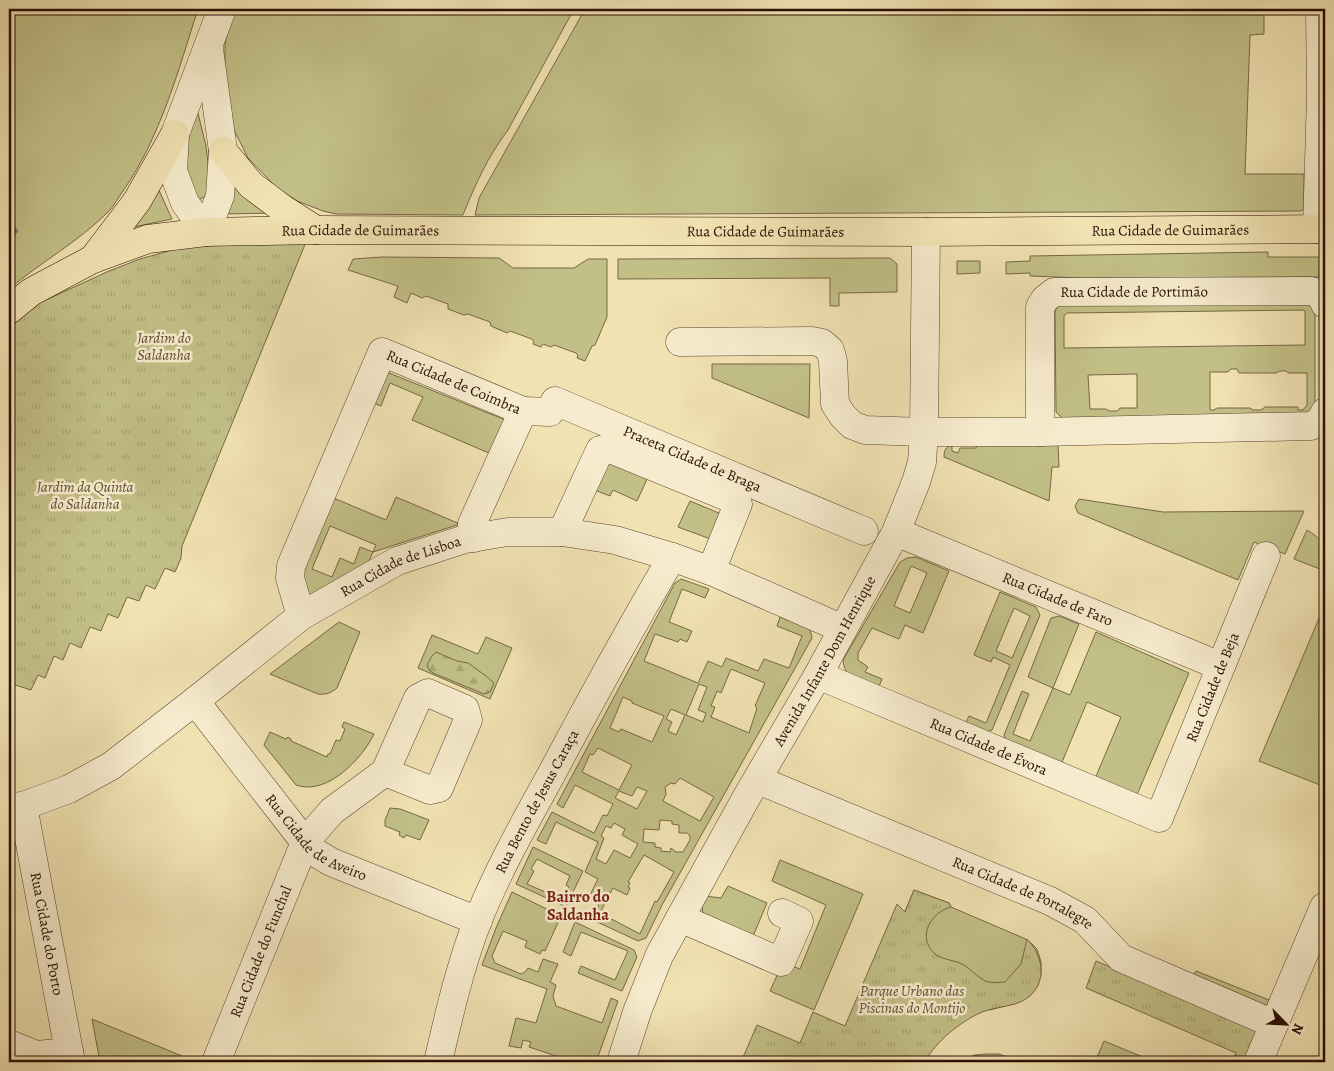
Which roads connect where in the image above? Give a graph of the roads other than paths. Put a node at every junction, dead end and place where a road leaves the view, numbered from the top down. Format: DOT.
graph roads {
  1 [pos="222,9"];
  2 [pos="1320,9"];
  3 [pos="209,46"];
  4 [pos="1323,92"];
  5 [pos="175,134"];
  6 [pos="223,151"];
  7 [pos="1321,229"];
  8 [pos="316,230"];
  9 [pos="206,232"];
  10 [pos="926,232"];
  11 [pos="93,259"];
  12 [pos="1325,304"];
  13 [pos="9,310"];
  14 [pos="680,342"];
  15 [pos="523,411"];
  16 [pos="1325,412"];
  17 [pos="924,432"];
  18 [pos="1040,432"];
  19 [pos="864,531"];
  20 [pos="562,532"];
  21 [pos="896,532"];
  22 [pos="474,538"];
  23 [pos="1266,556"];
  24 [pos="672,557"];
  25 [pos="710,571"];
  26 [pos="301,616"];
  27 [pos="843,629"];
  28 [pos="1220,666"];
  29 [pos="818,675"];
  30 [pos="195,701"];
  31 [pos="385,772"];
  32 [pos="758,780"];
  33 [pos="16,807"];
  34 [pos="1159,818"];
  35 [pos="305,842"];
  36 [pos="1324,907"];
  37 [pos="782,913"];
  38 [pos="680,918"];
  39 [pos="478,921"];
  40 [pos="1274,1024"];
  41 [pos="9,1044"];
  42 [pos="70,1057"];
  43 [pos="216,1062"];
  44 [pos="438,1062"];
  45 [pos="621,1062"];
  46 [pos="1258,1062"];
  1 -- 3 [label="street"];
  2 -- 4 [label="street"];
  3 -- 5 [label="street"];
  3 -- 6 [label="street"];
  4 -- 7 [label="street"];
  5 -- 9 [label="street"];
  5 -- 11 [label="main road"];
  6 -- 8 [label="main road"];
  6 -- 9 [label="street"];
  7 -- 10 [label="main road, Rua Cidade de Guimarães"];
  8 -- 9 [label="main road, Rua Cidade de Guimarães"];
  8 -- 10 [label="main road, Rua Cidade de Guimarães"];
  9 -- 11 [label="main road, Rua Cidade de Guimarães"];
  10 -- 17 [label="street, Avenida Infante Dom Henrique"];
  11 -- 13 [label="main road, Rua Cidade de Guimarães"];
  12 -- 18 [label="street, Rua Cidade de Portimão"];
  14 -- 17 [label="street"];
  15 -- 19 [label="street, Praceta Cidade de Braga"];
  15 -- 22 [label="street, Rua Cidade de Coimbra"];
  15 -- 26 [label="street, Rua Cidade de Coimbra"];
  16 -- 18 [label="street"];
  17 -- 18 [label="street"];
  17 -- 21 [label="street, Avenida Infante Dom Henrique"];
  20 -- 22 [label="street, Rua Cidade de Lisboa"];
  20 -- 24 [label="street, Rua Cidade de Lisboa"];
  20 -- 25 [label="street, Praceta Cidade de Braga"];
  21 -- 27 [label="street, Avenida Infante Dom Henrique"];
  21 -- 28 [label="street, Rua Cidade de Faro"];
  22 -- 26 [label="street, Rua Cidade de Lisboa"];
  23 -- 28 [label="street, Rua Cidade de Beja"];
  24 -- 25 [label="street, Rua Cidade de Lisboa"];
  24 -- 39 [label="street, Rua Bento de Jesus Caraça"];
  25 -- 27 [label="street, Rua Cidade de Lisboa"];
  26 -- 30 [label="street, Rua Cidade de Lisboa"];
  27 -- 29 [label="street, Avenida Infante Dom Henrique"];
  28 -- 34 [label="street, Rua Cidade de Beja"];
  29 -- 32 [label="street, Avenida Infante Dom Henrique"];
  29 -- 34 [label="street, Rua Cidade de Évora"];
  30 -- 33 [label="street, Rua Cidade de Lisboa"];
  30 -- 35 [label="street, Rua Cidade de Aveiro"];
  31 -- 35 [label="street, Rua Cidade do Funchal"];
  32 -- 38 [label="street, Avenida Infante Dom Henrique"];
  32 -- 40 [label="street, Rua Cidade de Portalegre"];
  33 -- 42 [label="street, Rua Cidade do Porto"];
  35 -- 39 [label="street, Rua Cidade de Aveiro"];
  35 -- 43 [label="street, Rua Cidade do Funchal"];
  36 -- 40 [label="street"];
  37 -- 38 [label="street"];
  38 -- 45 [label="street, Avenida Infante Dom Henrique"];
  39 -- 44 [label="street, Rua Bento de Jesus Caraça"];
  40 -- 46 [label="street"];
  41 -- 42 [label="street"];
}
